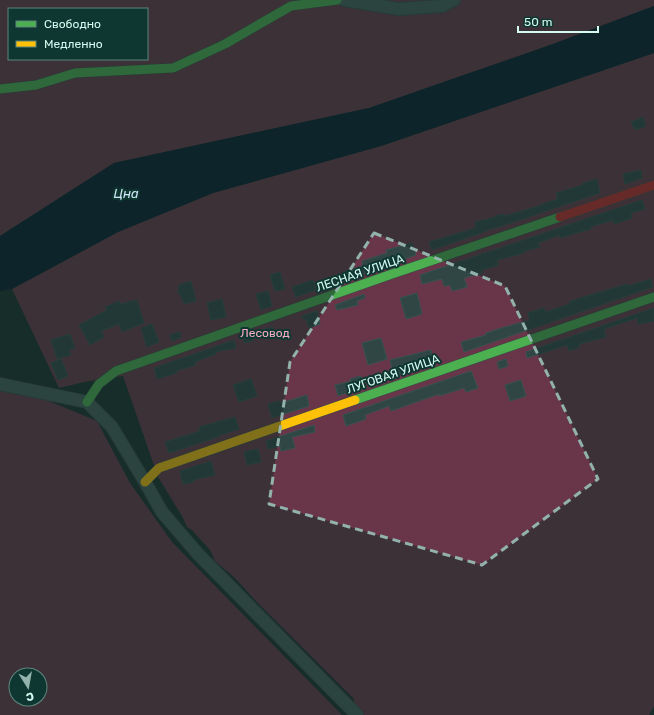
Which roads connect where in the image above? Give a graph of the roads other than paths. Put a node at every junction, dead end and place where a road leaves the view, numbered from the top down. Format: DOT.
graph roads {
  1 [pos="337,0"];
  2 [pos="344,0"];
  3 [pos="454,0"];
  4 [pos="0,89"];
  5 [pos="654,185"];
  6 [pos="654,297"];
  7 [pos="0,384"];
  8 [pos="87,402"];
  9 [pos="145,482"];
  10 [pos="357,715"];
  1 -- 4 [label="street"];
  2 -- 3 [label="street"];
  5 -- 8 [label="street, ЛЕСНАЯ УЛИЦА"];
  6 -- 9 [label="street, ЛУГОВАЯ УЛИЦА"];
  7 -- 8 [label="street"];
  8 -- 9 [label="street"];
  9 -- 10 [label="street"];
}
